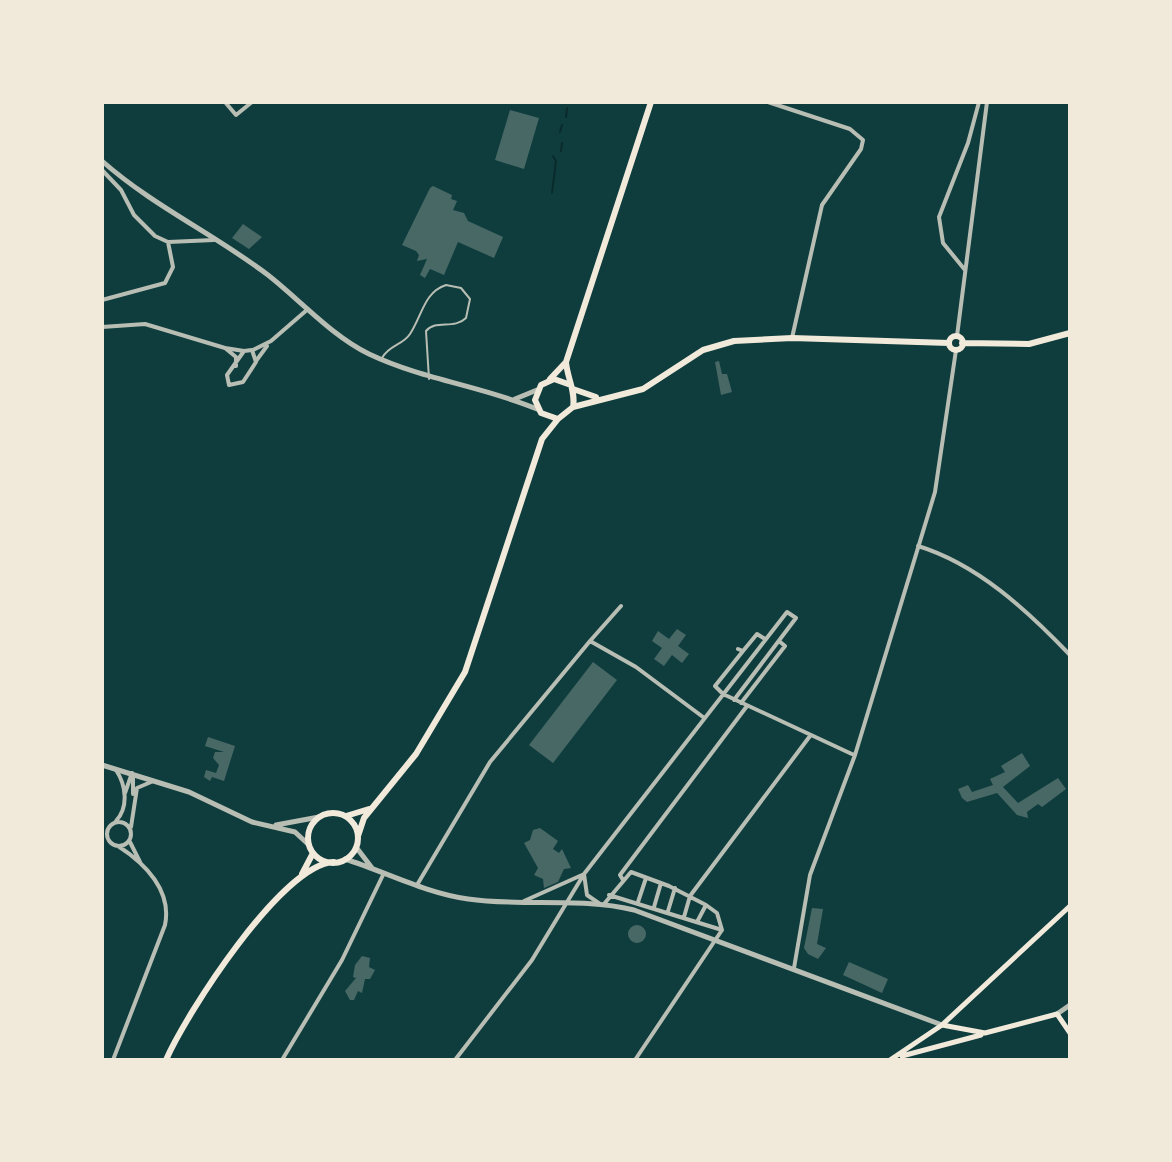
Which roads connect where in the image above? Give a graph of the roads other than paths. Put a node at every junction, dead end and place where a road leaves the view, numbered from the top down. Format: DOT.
graph roads {
  1 [pos="225,102"];
  2 [pos="252,102"];
  3 [pos="651,102"];
  4 [pos="768,102"];
  5 [pos="979,102"];
  6 [pos="987,102"];
  7 [pos="102,161"];
  8 [pos="102,170"];
  9 [pos="218,240"];
  10 [pos="168,242"];
  11 [pos="966,272"];
  12 [pos="102,300"];
  13 [pos="308,309"];
  14 [pos="102,327"];
  15 [pos="1070,333"];
  16 [pos="957,336"];
  17 [pos="792,338"];
  18 [pos="271,341"];
  19 [pos="949,343"];
  20 [pos="962,343"];
  21 [pos="225,348"];
  22 [pos="252,350"];
  23 [pos="956,350"];
  24 [pos="244,351"];
  25 [pos="381,359"];
  26 [pos="256,362"];
  27 [pos="566,362"];
  28 [pos="236,366"];
  29 [pos="429,379"];
  30 [pos="550,379"];
  31 [pos="570,386"];
  32 [pos="537,390"];
  33 [pos="599,398"];
  34 [pos="514,399"];
  35 [pos="573,407"];
  36 [pos="539,411"];
  37 [pos="558,419"];
  38 [pos="542,439"];
  39 [pos="918,546"];
  40 [pos="621,606"];
  41 [pos="765,639"];
  42 [pos="590,641"];
  43 [pos="779,641"];
  44 [pos="1070,655"];
  45 [pos="723,694"];
  46 [pos="734,700"];
  47 [pos="741,703"];
  48 [pos="747,706"];
  49 [pos="703,717"];
  50 [pos="810,736"];
  51 [pos="855,755"];
  52 [pos="102,765"];
  53 [pos="114,768"];
  54 [pos="132,773"];
  55 [pos="159,781"];
  56 [pos="125,798"];
  57 [pos="133,799"];
  58 [pos="372,808"];
  59 [pos="346,816"];
  60 [pos="319,817"];
  61 [pos="112,824"];
  62 [pos="271,825"];
  63 [pos="131,829"];
  64 [pos="102,831"];
  65 [pos="358,836"];
  66 [pos="130,840"];
  67 [pos="102,841"];
  68 [pos="110,842"];
  69 [pos="309,845"];
  70 [pos="118,846"];
  71 [pos="356,847"];
  72 [pos="313,853"];
  73 [pos="345,859"];
  74 [pos="334,862"];
  75 [pos="144,868"];
  76 [pos="372,869"];
  77 [pos="584,874"];
  78 [pos="383,875"];
  79 [pos="646,877"];
  80 [pos="623,880"];
  81 [pos="295,883"];
  82 [pos="661,883"];
  83 [pos="416,886"];
  84 [pos="675,888"];
  85 [pos="609,895"];
  86 [pos="690,896"];
  87 [pos="566,901"];
  88 [pos="638,902"];
  89 [pos="518,903"];
  90 [pos="602,904"];
  91 [pos="706,905"];
  92 [pos="1070,906"];
  93 [pos="654,907"];
  94 [pos="668,911"];
  95 [pos="684,917"];
  96 [pos="697,922"];
  97 [pos="722,930"];
  98 [pos="717,941"];
  99 [pos="794,968"];
  100 [pos="1070,1005"];
  101 [pos="1057,1014"];
  102 [pos="942,1025"];
  103 [pos="985,1033"];
  104 [pos="1070,1033"];
  105 [pos="893,1059"];
  106 [pos="113,1060"];
  107 [pos="166,1060"];
  108 [pos="282,1060"];
  109 [pos="455,1060"];
  110 [pos="635,1060"];
  1 -- 2 [label="street"];
  3 -- 27 [label="main road"];
  4 -- 17 [label="street"];
  5 -- 11 [label="street"];
  6 -- 11 [label="street"];
  7 -- 9 [label="street"];
  8 -- 10 [label="street"];
  9 -- 10 [label="street"];
  9 -- 13 [label="street"];
  10 -- 12 [label="street"];
  11 -- 16 [label="street"];
  13 -- 18 [label="street"];
  13 -- 25 [label="street"];
  14 -- 21 [label="street"];
  15 -- 20 [label="main road"];
  16 -- 19 [label="main road"];
  16 -- 20 [label="main road"];
  17 -- 19 [label="main road"];
  17 -- 33 [label="main road"];
  18 -- 22 [label="street"];
  18 -- 26 [label="street"];
  19 -- 23 [label="main road"];
  20 -- 23 [label="main road"];
  21 -- 24 [label="street"];
  21 -- 28 [label="street"];
  22 -- 24 [label="street"];
  22 -- 26 [label="street"];
  23 -- 39 [label="street"];
  24 -- 28 [label="street"];
  25 -- 29 [label="street"];
  25 -- 29 [label="lane"];
  26 -- 28 [label="street"];
  27 -- 30 [label="main road"];
  27 -- 31 [label="main road"];
  29 -- 34 [label="street"];
  30 -- 31 [label="main road"];
  30 -- 32 [label="main road"];
  31 -- 33 [label="main road"];
  31 -- 35 [label="main road"];
  32 -- 34 [label="street"];
  32 -- 36 [label="main road"];
  33 -- 35 [label="main road"];
  34 -- 36 [label="street"];
  35 -- 37 [label="main road"];
  36 -- 37 [label="main road"];
  36 -- 38 [label="main road"];
  37 -- 38 [label="main road"];
  38 -- 58 [label="main road"];
  39 -- 44 [label="street"];
  39 -- 51 [label="street"];
  40 -- 42 [label="street"];
  41 -- 43 [label="street"];
  41 -- 45 [label="street"];
  41 -- 45 [label="street"];
  42 -- 49 [label="street"];
  42 -- 83 [label="street"];
  43 -- 46 [label="street"];
  43 -- 47 [label="street"];
  45 -- 46 [label="street"];
  45 -- 49 [label="street"];
  46 -- 47 [label="street"];
  47 -- 48 [label="street"];
  48 -- 50 [label="street"];
  48 -- 80 [label="street"];
  49 -- 77 [label="street"];
  50 -- 51 [label="street"];
  50 -- 86 [label="street"];
  51 -- 99 [label="street"];
  52 -- 53 [label="street"];
  53 -- 54 [label="street"];
  53 -- 56 [label="street"];
  54 -- 55 [label="street"];
  54 -- 56 [label="street"];
  54 -- 57 [label="street"];
  55 -- 57 [label="street"];
  55 -- 62 [label="street"];
  56 -- 61 [label="street"];
  57 -- 63 [label="street"];
  58 -- 59 [label="main road"];
  58 -- 65 [label="main road"];
  59 -- 60 [label="main road"];
  59 -- 65 [label="main road"];
  60 -- 62 [label="street"];
  60 -- 69 [label="main road"];
  61 -- 63 [label="street"];
  61 -- 64 [label="street"];
  61 -- 68 [label="street"];
  62 -- 69 [label="street"];
  63 -- 66 [label="street"];
  65 -- 71 [label="main road"];
  66 -- 70 [label="street"];
  66 -- 75 [label="street"];
  67 -- 68 [label="street"];
  68 -- 70 [label="street"];
  69 -- 72 [label="main road"];
  70 -- 75 [label="street"];
  71 -- 73 [label="main road"];
  71 -- 76 [label="street"];
  72 -- 74 [label="main road"];
  72 -- 81 [label="main road"];
  73 -- 74 [label="main road"];
  73 -- 76 [label="street"];
  74 -- 81 [label="main road"];
  75 -- 106 [label="street"];
  76 -- 78 [label="street"];
  77 -- 87 [label="street"];
  77 -- 89 [label="street"];
  77 -- 90 [label="street"];
  78 -- 83 [label="street"];
  78 -- 108 [label="street"];
  79 -- 80 [label="street"];
  79 -- 82 [label="street"];
  79 -- 88 [label="street"];
  80 -- 85 [label="street"];
  81 -- 107 [label="main road"];
  82 -- 84 [label="street"];
  82 -- 93 [label="street"];
  83 -- 89 [label="street"];
  84 -- 86 [label="street"];
  84 -- 94 [label="street"];
  85 -- 88 [label="street"];
  85 -- 90 [label="street"];
  86 -- 91 [label="street"];
  86 -- 95 [label="street"];
  87 -- 89 [label="street"];
  87 -- 90 [label="street"];
  87 -- 109 [label="street"];
  88 -- 93 [label="street"];
  90 -- 98 [label="street"];
  91 -- 96 [label="street"];
  91 -- 97 [label="street"];
  92 -- 102 [label="main road"];
  93 -- 94 [label="street"];
  94 -- 95 [label="street"];
  95 -- 96 [label="street"];
  96 -- 97 [label="street"];
  97 -- 98 [label="street"];
  98 -- 99 [label="street"];
  98 -- 110 [label="street"];
  99 -- 102 [label="street"];
  100 -- 101 [label="street"];
  101 -- 103 [label="main road"];
  101 -- 104 [label="main road"];
  102 -- 103 [label="main road"];
  102 -- 105 [label="main road"];
  103 -- 105 [label="main road"];
}
